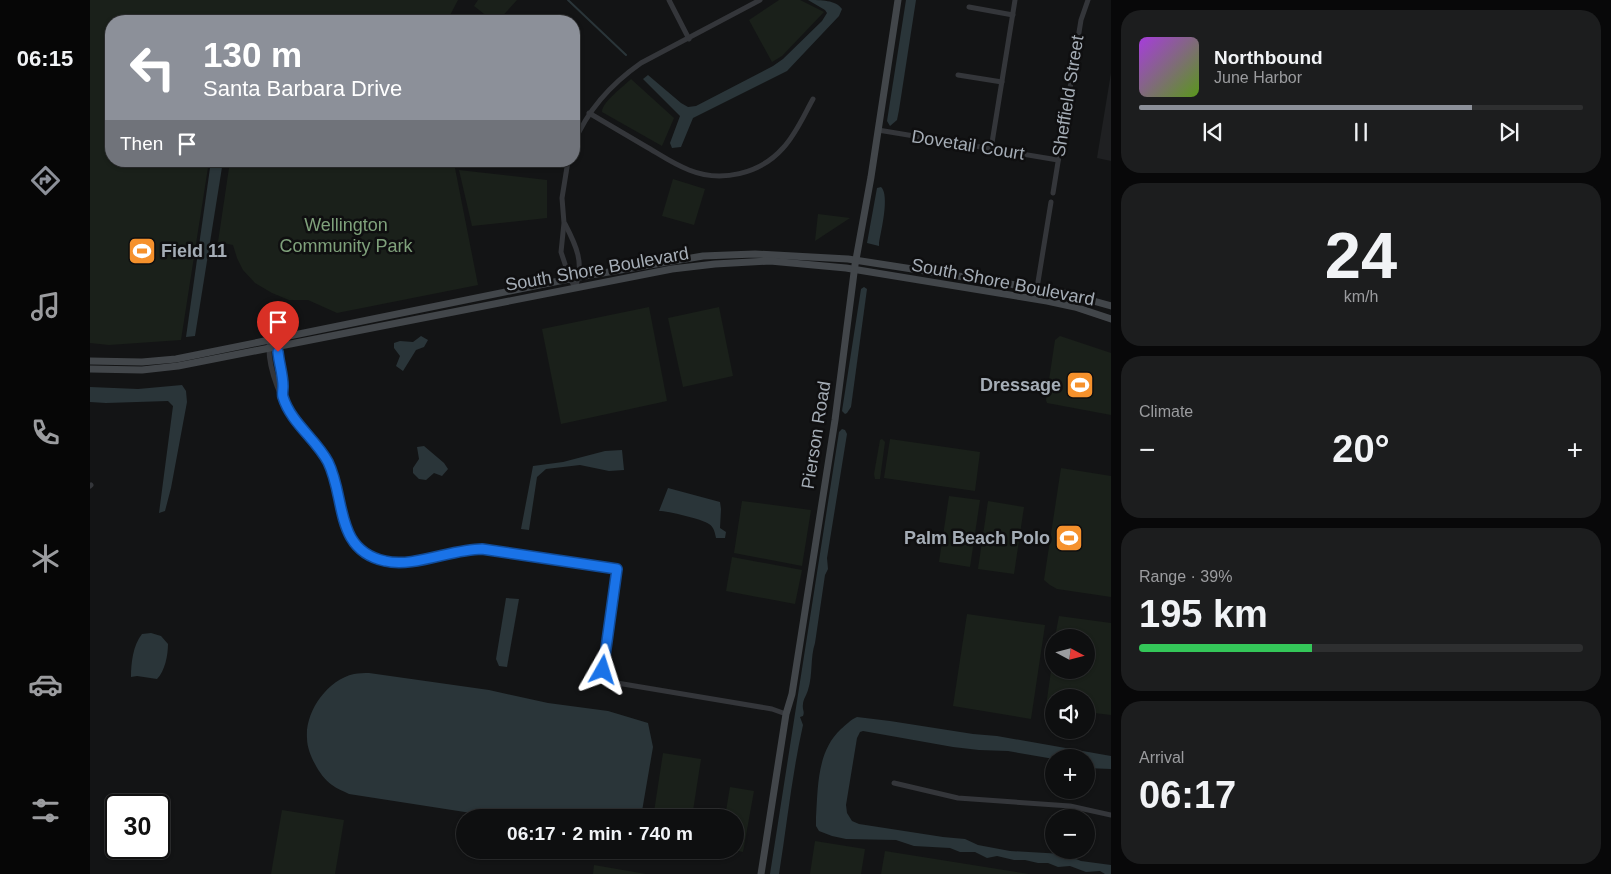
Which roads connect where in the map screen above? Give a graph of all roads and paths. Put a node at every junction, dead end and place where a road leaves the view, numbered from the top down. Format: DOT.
graph roads {
  1 [pos="668,0"];
  2 [pos="760,0"];
  3 [pos="898,0"];
  4 [pos="1016,0"];
  5 [pos="1088,0"];
  6 [pos="969,7"];
  7 [pos="1012,14"];
  8 [pos="689,39"];
  9 [pos="958,75"];
  10 [pos="1002,82"];
  11 [pos="813,99"];
  12 [pos="589,113"];
  13 [pos="878,130"];
  14 [pos="580,131"];
  15 [pos="991,149"];
  16 [pos="1058,160"];
  17 [pos="567,167"];
  18 [pos="1053,193"];
  19 [pos="1051,202"];
  20 [pos="564,223"];
  21 [pos="856,260"];
  22 [pos="855,270"];
  23 [pos="579,278"];
  24 [pos="570,279"];
  25 [pos="574,287"];
  26 [pos="1037,288"];
  27 [pos="1053,290"];
  28 [pos="1019,297"];
  29 [pos="1032,299"];
  30 [pos="1111,306"];
  31 [pos="1111,319"];
  32 [pos="270,340"];
  33 [pos="277,346"];
  34 [pos="269,348"];
  35 [pos="90,361"];
  36 [pos="90,369"];
  37 [pos="282,396"];
  38 [pos="786,714"];
  39 [pos="894,783"];
  40 [pos="1111,815"];
  41 [pos="761,874"];
  1 -- 8 [label="street"];
  2 -- 8 [label="street"];
  3 -- 13 [label="street, Pierson Road"];
  4 -- 7 [label="street"];
  5 -- 16 [label="street, Sheffield Street"];
  6 -- 7 [label="street"];
  7 -- 10 [label="street"];
  8 -- 12 [label="street"];
  9 -- 10 [label="street"];
  10 -- 15 [label="street"];
  11 -- 12 [label="street"];
  12 -- 14 [label="street"];
  13 -- 15 [label="street, Dovetail Court"];
  13 -- 21 [label="street, Pierson Road"];
  15 -- 16 [label="street, Dovetail Court"];
  16 -- 18 [label="street, Sheffield Street"];
  17 -- 20 [label="street"];
  19 -- 26 [label="street"];
  20 -- 23 [label="street"];
  20 -- 24 [label="street"];
  21 -- 22 [label="street, Pierson Road"];
  21 -- 23 [label="street, South Shore Boulevard"];
  21 -- 26 [label="street, South Shore Boulevard"];
  22 -- 25 [label="street, South Shore Boulevard"];
  22 -- 28 [label="street, South Shore Boulevard"];
  22 -- 38 [label="street, Pierson Road"];
  23 -- 24 [label="street, South Shore Boulevard"];
  23 -- 25 [label="street"];
  24 -- 25 [label="street"];
  24 -- 32 [label="street, South Shore Boulevard"];
  25 -- 33 [label="street, South Shore Boulevard"];
  26 -- 27 [label="street, South Shore Boulevard"];
  26 -- 28 [label="street"];
  27 -- 29 [label="street"];
  27 -- 30 [label="street, South Shore Boulevard"];
  28 -- 29 [label="street, South Shore Boulevard"];
  29 -- 31 [label="street, South Shore Boulevard"];
  32 -- 33 [label="street"];
  32 -- 34 [label="street"];
  32 -- 35 [label="street, South Shore Boulevard"];
  33 -- 34 [label="street, South Shore Boulevard"];
  33 -- 37 [label="street"];
  34 -- 36 [label="street, South Shore Boulevard"];
  34 -- 37 [label="street"];
  37 -- 38 [label="street"];
  38 -- 41 [label="street, Pierson Road"];
  39 -- 40 [label="street"];
}
